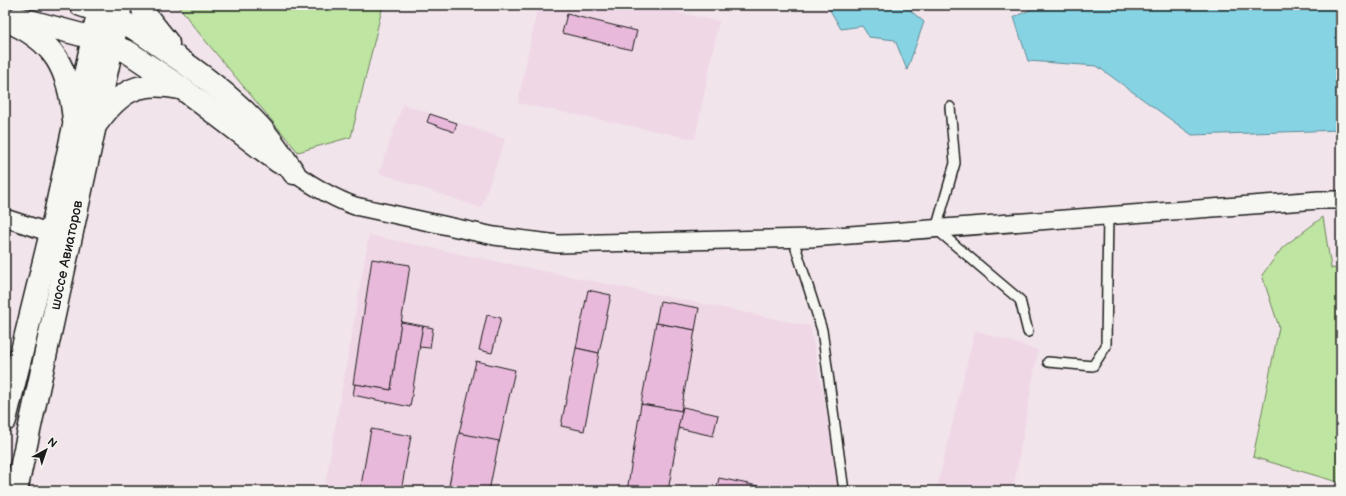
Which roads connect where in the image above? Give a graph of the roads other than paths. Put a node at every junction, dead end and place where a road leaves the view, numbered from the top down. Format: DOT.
graph roads {
  1 [pos="142,5"];
  2 [pos="104,9"];
  3 [pos="5,14"];
  4 [pos="5,20"];
  5 [pos="102,41"];
  6 [pos="192,68"];
  7 [pos="183,89"];
  8 [pos="950,107"];
  9 [pos="84,126"];
  10 [pos="294,173"];
  11 [pos="1341,200"];
  12 [pos="1108,215"];
  13 [pos="5,218"];
  14 [pos="936,229"];
  15 [pos="51,233"];
  16 [pos="793,239"];
  17 [pos="1028,332"];
  18 [pos="1048,362"];
  19 [pos="5,420"];
  20 [pos="16,491"];
  21 [pos="844,491"];
  1 -- 6 [label="main road"];
  2 -- 5 [label="main road, шоссе Авиаторов"];
  2 -- 6 [label="main road"];
  3 -- 5 [label="main road"];
  4 -- 9 [label="main road"];
  5 -- 7 [label="main road"];
  5 -- 9 [label="main road, шоссе Авиаторов"];
  6 -- 10 [label="main road"];
  7 -- 9 [label="main road"];
  7 -- 10 [label="main road"];
  8 -- 14 [label="lane"];
  9 -- 15 [label="main road, шоссе Авиаторов"];
  9 -- 20 [label="main road, шоссе Авиаторов"];
  10 -- 16 [label="street"];
  11 -- 12 [label="street"];
  12 -- 14 [label="street"];
  12 -- 18 [label="lane"];
  13 -- 15 [label="street"];
  14 -- 16 [label="street"];
  14 -- 17 [label="lane"];
  15 -- 19 [label="main road, шоссе Авиаторов"];
  16 -- 21 [label="lane"];
}
